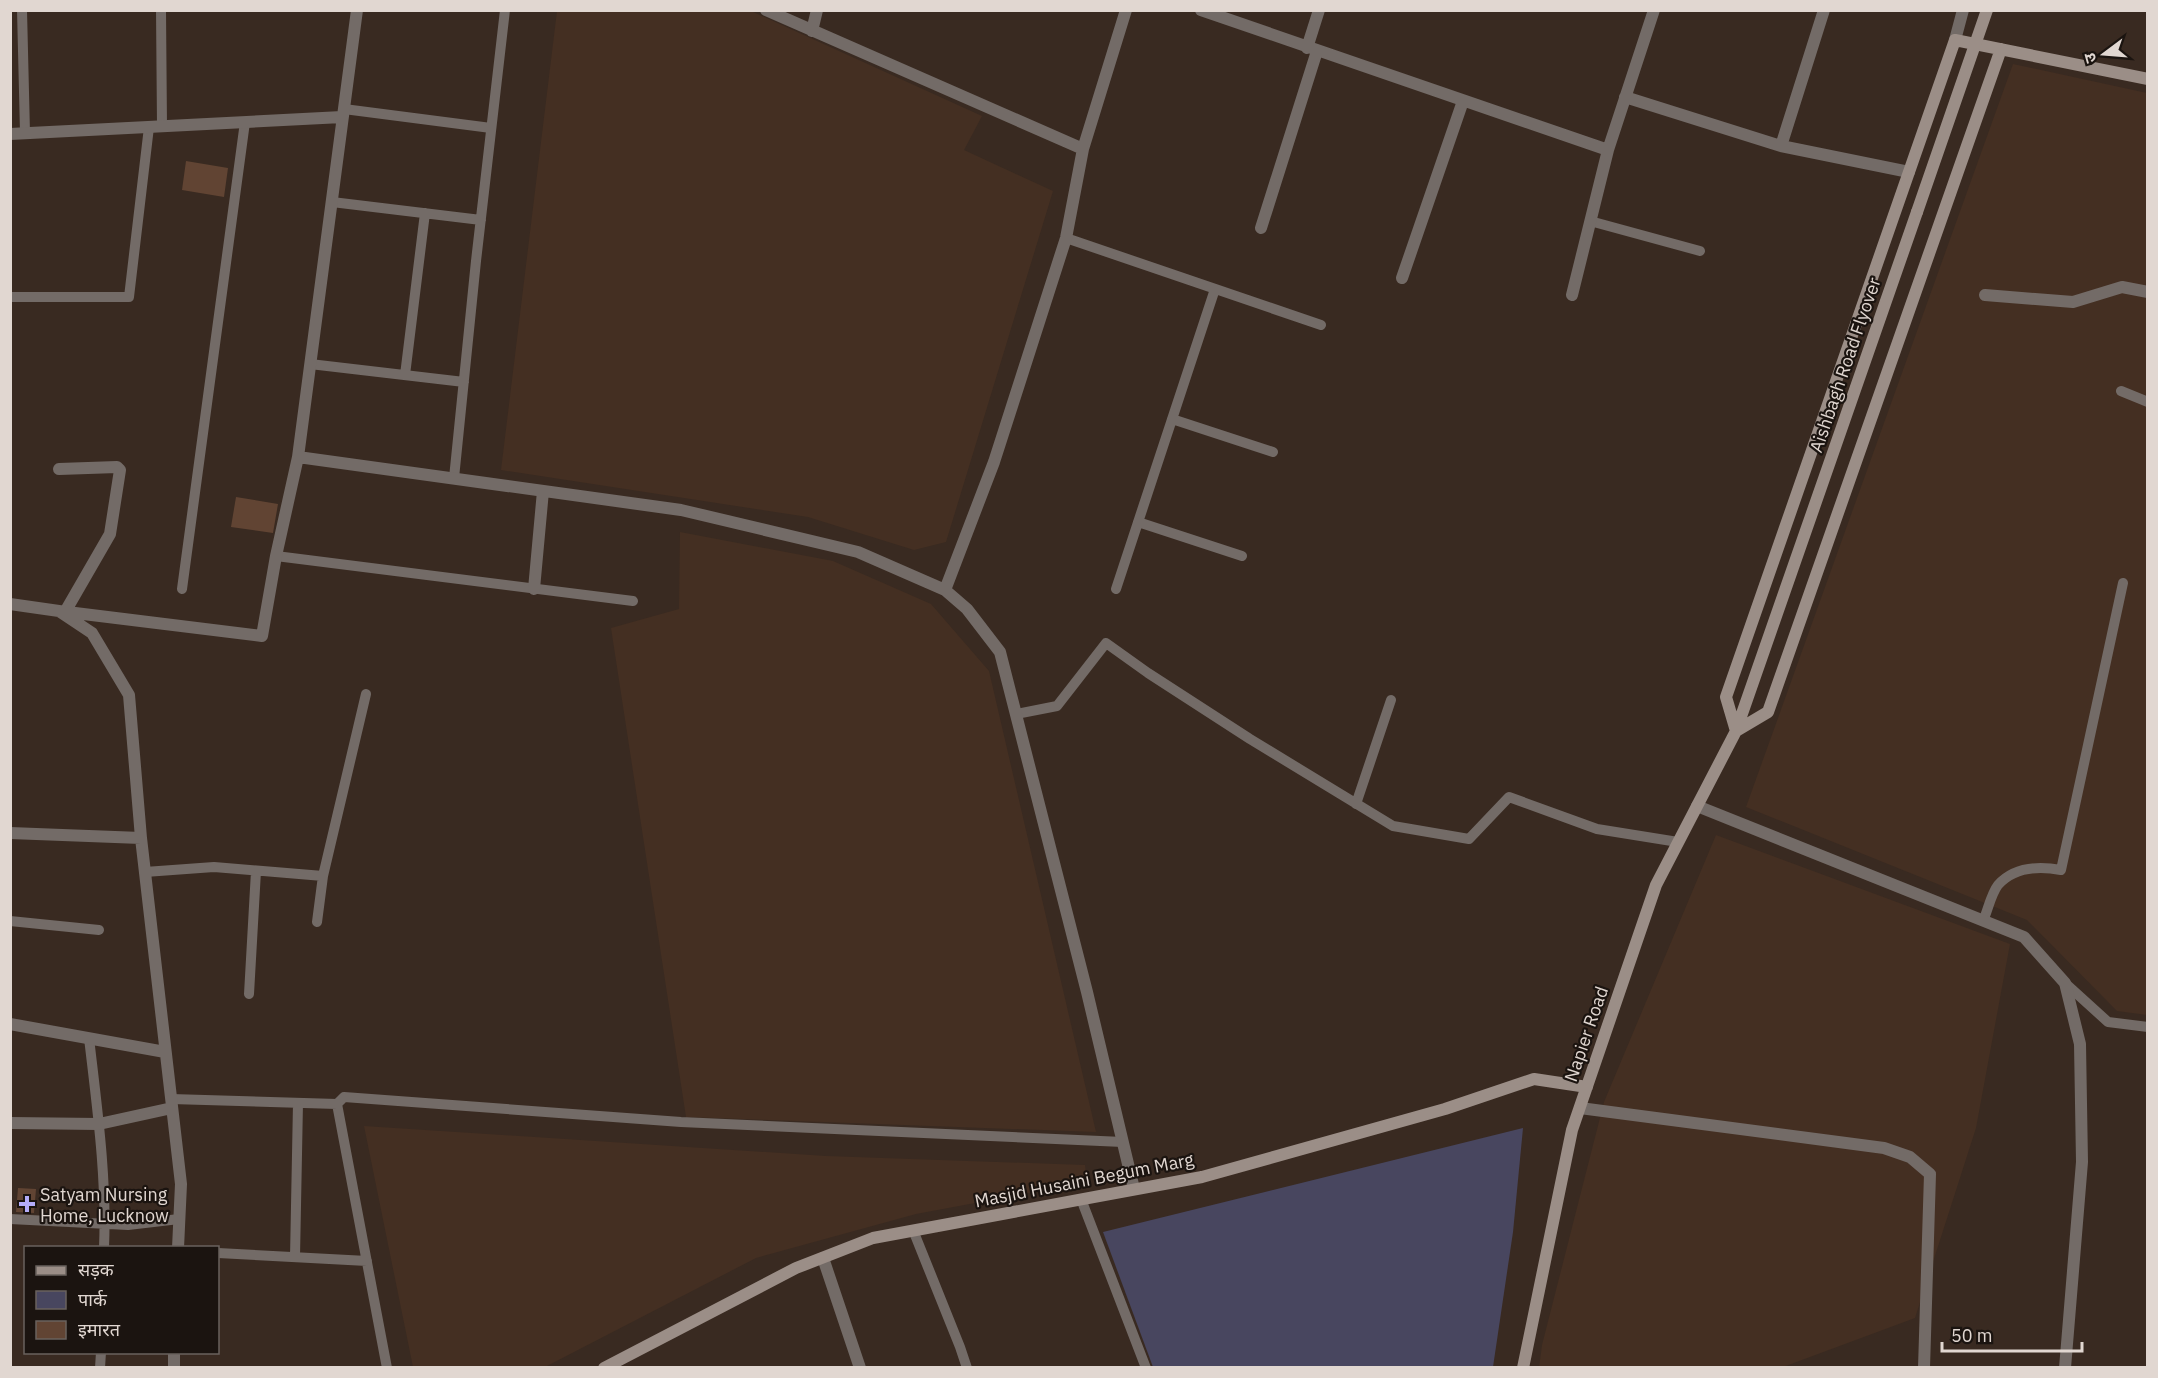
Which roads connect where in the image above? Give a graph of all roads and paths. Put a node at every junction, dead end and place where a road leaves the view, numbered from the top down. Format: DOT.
graph roads {
  1 [pos="22,10"];
  2 [pos="161,10"];
  3 [pos="357,10"];
  4 [pos="506,10"];
  5 [pos="766,10"];
  6 [pos="817,10"];
  7 [pos="1126,10"];
  8 [pos="1201,10"];
  9 [pos="1319,10"];
  10 [pos="1654,10"];
  11 [pos="1824,10"];
  12 [pos="1963,10"];
  13 [pos="1987,10"];
  14 [pos="812,31"];
  15 [pos="1955,40"];
  16 [pos="1312,49"];
  17 [pos="2001,49"];
  18 [pos="2148,79"];
  19 [pos="1625,98"];
  20 [pos="1463,101"];
  21 [pos="343,113"];
  22 [pos="245,122"];
  23 [pos="155,127"];
  24 [pos="491,128"];
  25 [pos="10,134"];
  26 [pos="25,134"];
  27 [pos="1781,146"];
  28 [pos="1083,149"];
  29 [pos="1608,150"];
  30 [pos="1909,172"];
  31 [pos="332,202"];
  32 [pos="424,213"];
  33 [pos="481,220"];
  34 [pos="1590,221"];
  35 [pos="1261,228"];
  36 [pos="1066,238"];
  37 [pos="1700,251"];
  38 [pos="1402,278"];
  39 [pos="1215,289"];
  40 [pos="2148,292"];
  41 [pos="1572,295"];
  42 [pos="1985,295"];
  43 [pos="10,297"];
  44 [pos="1321,325"];
  45 [pos="310,364"];
  46 [pos="405,375"];
  47 [pos="464,382"];
  48 [pos="2121,391"];
  49 [pos="2148,402"];
  50 [pos="1172,419"];
  51 [pos="1273,452"];
  52 [pos="298,457"];
  53 [pos="59,469"];
  54 [pos="454,478"];
  55 [pos="543,490"];
  56 [pos="1138,522"];
  57 [pos="276,556"];
  58 [pos="1242,556"];
  59 [pos="2124,583"];
  60 [pos="182,588"];
  61 [pos="534,589"];
  62 [pos="1116,589"];
  63 [pos="945,590"];
  64 [pos="633,602"];
  65 [pos="10,604"];
  66 [pos="62,612"];
  67 [pos="366,694"];
  68 [pos="1390,700"];
  69 [pos="1016,714"];
  70 [pos="1736,731"];
  71 [pos="1356,804"];
  72 [pos="1697,806"];
  73 [pos="10,833"];
  74 [pos="141,838"];
  75 [pos="1678,842"];
  76 [pos="256,871"];
  77 [pos="145,872"];
  78 [pos="323,876"];
  79 [pos="10,921"];
  80 [pos="1983,921"];
  81 [pos="317,922"];
  82 [pos="99,930"];
  83 [pos="2065,983"];
  84 [pos="249,994"];
  85 [pos="10,1024"];
  86 [pos="2148,1027"];
  87 [pos="89,1038"];
  88 [pos="165,1052"];
  89 [pos="1587,1087"];
  90 [pos="298,1103"];
  91 [pos="171,1104"];
  92 [pos="337,1104"];
  93 [pos="1580,1108"];
  94 [pos="10,1123"];
  95 [pos="99,1124"];
  96 [pos="1123,1142"];
  97 [pos="1134,1189"];
  98 [pos="1081,1199"];
  99 [pos="10,1219"];
  100 [pos="179,1219"];
  101 [pos="105,1223"];
  102 [pos="913,1230"];
  103 [pos="104,1246"];
  104 [pos="178,1246"];
  105 [pos="219,1253"];
  106 [pos="295,1257"];
  107 [pos="823,1258"];
  108 [pos="367,1261"];
  109 [pos="387,1368"];
  110 [pos="604,1368"];
  111 [pos="860,1368"];
  112 [pos="967,1368"];
  113 [pos="1146,1368"];
  114 [pos="1523,1368"];
  115 [pos="1924,1368"];
  116 [pos="2065,1368"];
  1 -- 26 [label="lane"];
  2 -- 23 [label="lane"];
  3 -- 21 [label="street"];
  4 -- 24 [label="lane"];
  5 -- 14 [label="street"];
  6 -- 14 [label="street"];
  7 -- 28 [label="street"];
  8 -- 16 [label="street"];
  9 -- 16 [label="street"];
  10 -- 19 [label="street"];
  11 -- 27 [label="street"];
  12 -- 15 [label="street"];
  13 -- 70 [label="street, Aishbagh Road Flyover, bridge"];
  14 -- 28 [label="street"];
  15 -- 17 [label="street"];
  15 -- 30 [label="street"];
  16 -- 20 [label="street"];
  16 -- 35 [label="street"];
  17 -- 18 [label="street"];
  17 -- 70 [label="street"];
  19 -- 27 [label="street"];
  19 -- 29 [label="street"];
  20 -- 29 [label="street"];
  20 -- 38 [label="street"];
  21 -- 22 [label="street"];
  21 -- 24 [label="lane"];
  21 -- 31 [label="street"];
  22 -- 23 [label="street"];
  22 -- 60 [label="lane"];
  23 -- 26 [label="street"];
  23 -- 43 [label="lane"];
  24 -- 33 [label="lane"];
  25 -- 26 [label="street"];
  27 -- 30 [label="street"];
  28 -- 36 [label="street"];
  29 -- 34 [label="street"];
  30 -- 70 [label="street"];
  31 -- 32 [label="lane"];
  31 -- 45 [label="street"];
  32 -- 33 [label="lane"];
  32 -- 46 [label="lane"];
  33 -- 47 [label="lane"];
  34 -- 37 [label="lane"];
  34 -- 41 [label="street"];
  36 -- 39 [label="lane"];
  36 -- 63 [label="street"];
  39 -- 44 [label="lane"];
  39 -- 50 [label="lane"];
  40 -- 42 [label="street"];
  45 -- 46 [label="lane"];
  45 -- 52 [label="street"];
  46 -- 47 [label="lane"];
  47 -- 54 [label="lane"];
  48 -- 49 [label="lane"];
  50 -- 51 [label="lane"];
  50 -- 56 [label="lane"];
  52 -- 54 [label="street"];
  52 -- 57 [label="street"];
  53 -- 66 [label="street"];
  54 -- 55 [label="street"];
  55 -- 61 [label="street"];
  55 -- 63 [label="street"];
  56 -- 58 [label="lane"];
  56 -- 62 [label="lane"];
  57 -- 61 [label="lane"];
  57 -- 66 [label="street"];
  59 -- 80 [label="lane"];
  61 -- 64 [label="lane"];
  63 -- 69 [label="street"];
  65 -- 66 [label="street"];
  66 -- 74 [label="street"];
  67 -- 78 [label="lane"];
  68 -- 71 [label="lane"];
  69 -- 71 [label="lane"];
  69 -- 96 [label="street"];
  70 -- 72 [label="street, Napier Road"];
  71 -- 75 [label="lane"];
  72 -- 75 [label="street, Napier Road"];
  72 -- 80 [label="street"];
  73 -- 74 [label="street"];
  74 -- 77 [label="street"];
  75 -- 89 [label="street, Napier Road"];
  76 -- 77 [label="lane"];
  76 -- 78 [label="lane"];
  76 -- 84 [label="lane"];
  77 -- 88 [label="street"];
  78 -- 81 [label="lane"];
  79 -- 82 [label="lane"];
  80 -- 83 [label="street"];
  83 -- 86 [label="lane"];
  83 -- 116 [label="street"];
  85 -- 87 [label="street"];
  87 -- 88 [label="street"];
  87 -- 95 [label="lane"];
  88 -- 91 [label="street"];
  89 -- 93 [label="street, Napier Road"];
  89 -- 97 [label="street, Masjid Husaini Begum Marg"];
  90 -- 91 [label="lane"];
  90 -- 92 [label="lane"];
  90 -- 106 [label="lane"];
  91 -- 95 [label="street"];
  91 -- 100 [label="street"];
  92 -- 96 [label="lane"];
  92 -- 108 [label="lane"];
  93 -- 114 [label="street, Napier Road"];
  93 -- 115 [label="street"];
  94 -- 95 [label="street"];
  95 -- 101 [label="lane"];
  96 -- 97 [label="street"];
  97 -- 98 [label="street, Masjid Husaini Begum Marg"];
  98 -- 102 [label="street, Masjid Husaini Begum Marg"];
  98 -- 113 [label="lane"];
  99 -- 101 [label="lane"];
  100 -- 101 [label="lane"];
  100 -- 104 [label="street"];
  101 -- 103 [label="lane"];
  102 -- 107 [label="street, Masjid Husaini Begum Marg"];
  102 -- 112 [label="lane"];
  105 -- 106 [label="lane"];
  106 -- 108 [label="lane"];
  107 -- 110 [label="street, Masjid Husaini Begum Marg"];
  107 -- 111 [label="street"];
  108 -- 109 [label="lane"];
}
